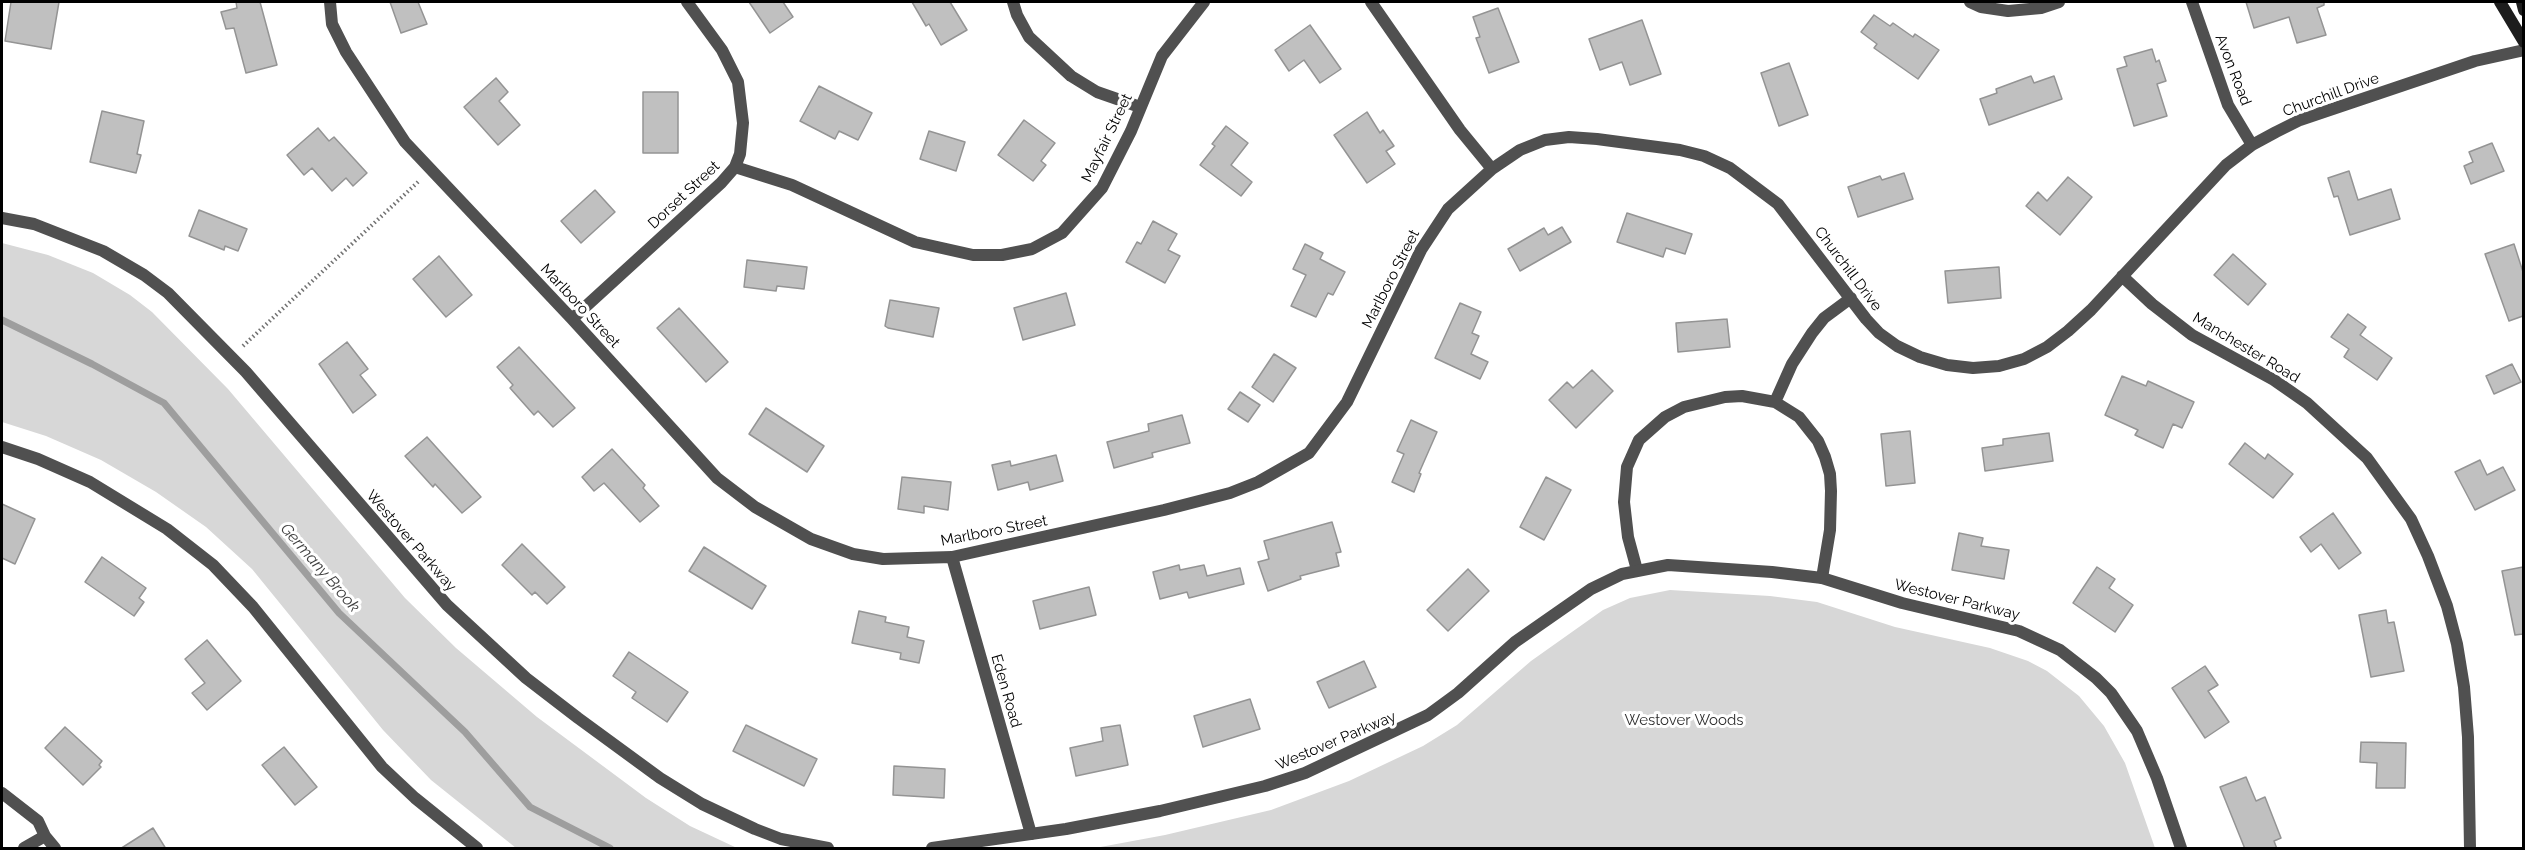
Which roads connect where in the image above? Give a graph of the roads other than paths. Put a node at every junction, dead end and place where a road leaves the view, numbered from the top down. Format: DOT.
graph roads {
  1 [pos="330,2"];
  2 [pos="687,2"];
  3 [pos="1013,2"];
  4 [pos="1204,2"];
  5 [pos="1371,2"];
  6 [pos="1970,2"];
  7 [pos="2060,2"];
  8 [pos="2193,2"];
  9 [pos="2500,2"];
  10 [pos="2522,2"];
  11 [pos="2523,10"];
  12 [pos="2523,42"];
  13 [pos="2523,50"];
  14 [pos="1140,107"];
  15 [pos="2252,146"];
  16 [pos="735,167"];
  17 [pos="1492,168"];
  18 [pos="2,218"];
  19 [pos="2122,276"];
  20 [pos="1851,298"];
  21 [pos="572,319"];
  22 [pos="1775,402"];
  23 [pos="2,447"];
  24 [pos="952,557"];
  25 [pos="1637,570"];
  26 [pos="1822,578"];
  27 [pos="2,793"];
  28 [pos="1031,834"];
  29 [pos="45,836"];
  30 [pos="24,849"];
  31 [pos="55,849"];
  32 [pos="477,849"];
  33 [pos="828,849"];
  34 [pos="932,849"];
  35 [pos="2181,849"];
  36 [pos="2470,849"];
  1 -- 21 [label="street, Marlboro Street"];
  2 -- 16 [label="street, Dorset Street"];
  3 -- 14 [label="street"];
  4 -- 14 [label="street, Mayfair Street"];
  5 -- 17 [label="street"];
  6 -- 7 [label="street"];
  8 -- 15 [label="street, Avon Road"];
  9 -- 12 [label="main road"];
  10 -- 11 [label="main road"];
  13 -- 15 [label="street, Churchill Drive"];
  14 -- 16 [label="street, Mayfair Street"];
  15 -- 19 [label="street, Churchill Drive"];
  16 -- 21 [label="street, Dorset Street"];
  17 -- 20 [label="street, Churchill Drive"];
  17 -- 24 [label="street, Marlboro Street"];
  18 -- 33 [label="street, Westover Parkway"];
  19 -- 20 [label="street, Churchill Drive"];
  19 -- 36 [label="street, Manchester Road"];
  20 -- 22 [label="street"];
  21 -- 24 [label="street, Marlboro Street"];
  22 -- 25 [label="street"];
  22 -- 26 [label="street"];
  23 -- 32 [label="street"];
  24 -- 28 [label="street, Eden Road"];
  25 -- 26 [label="street, Westover Parkway"];
  25 -- 28 [label="street, Westover Parkway"];
  26 -- 35 [label="street, Westover Parkway"];
  27 -- 29 [label="street"];
  28 -- 34 [label="street, Westover Parkway"];
  29 -- 30 [label="street"];
  29 -- 31 [label="street"];
}
